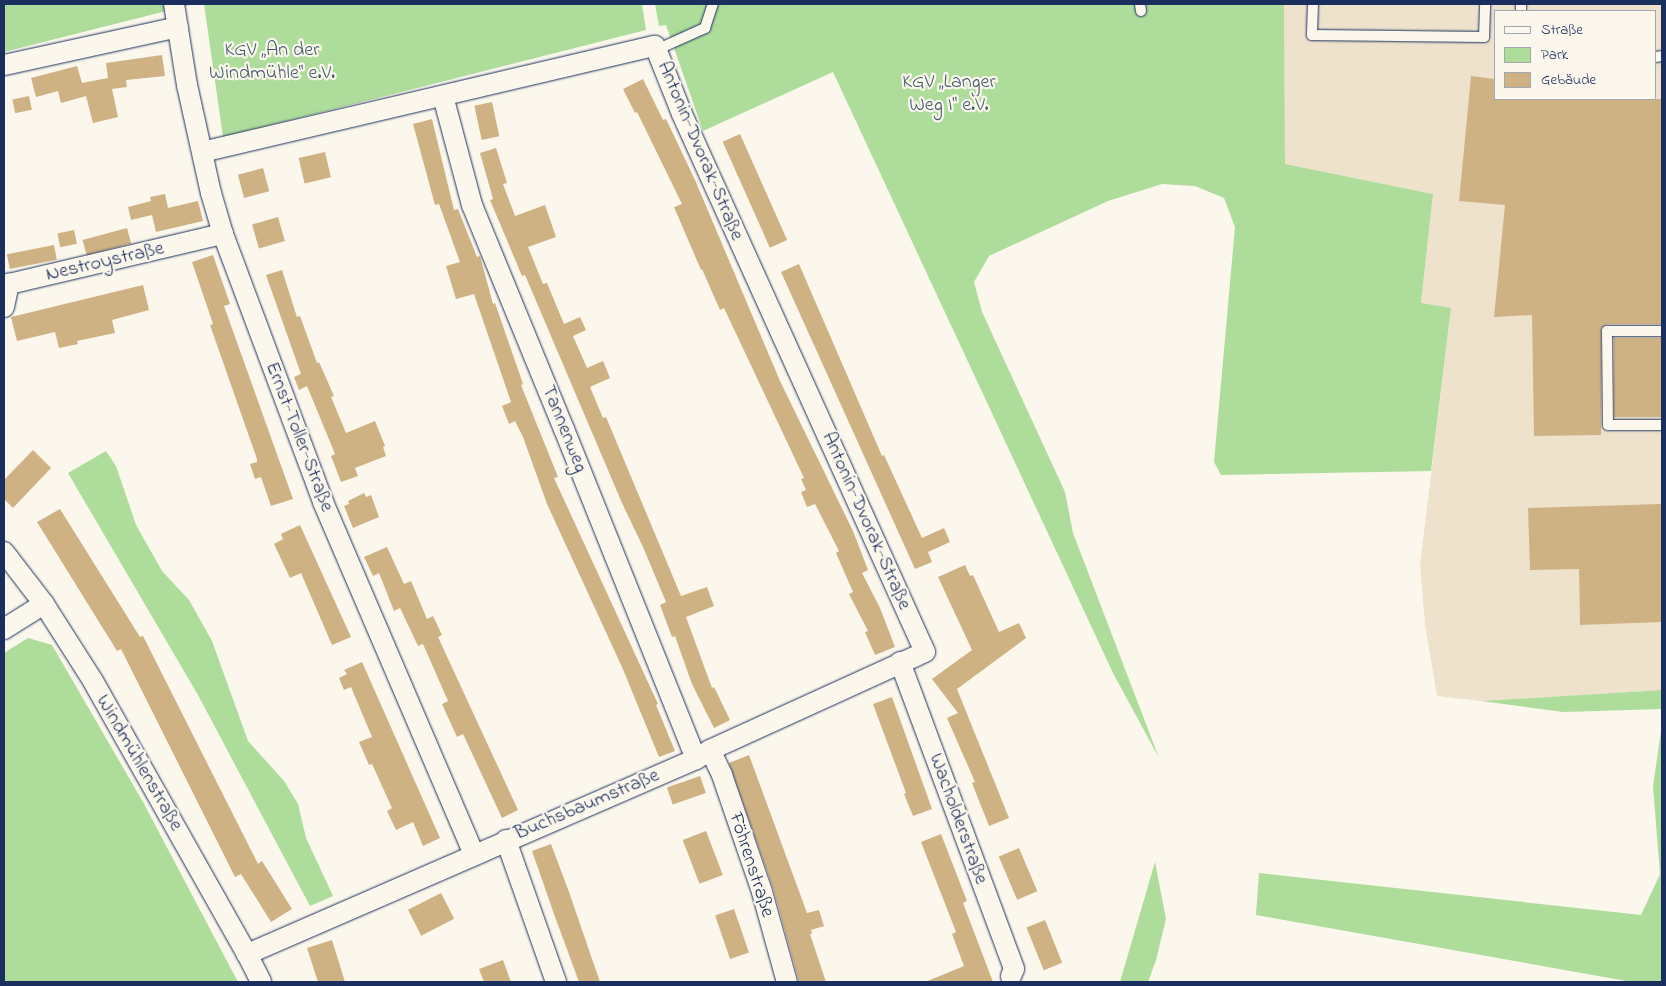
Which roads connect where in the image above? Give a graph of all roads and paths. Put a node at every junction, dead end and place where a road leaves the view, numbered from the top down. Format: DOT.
graph roads {
  1 [pos="174,4"];
  2 [pos="713,4"];
  3 [pos="1313,4"];
  4 [pos="1485,4"];
  5 [pos="178,27"];
  6 [pos="656,50"];
  7 [pos="4,65"];
  8 [pos="443,96"];
  9 [pos="202,152"];
  10 [pos="223,234"];
  11 [pos="4,307"];
  12 [pos="1662,331"];
  13 [pos="1662,424"];
  14 [pos="4,552"];
  15 [pos="44,604"];
  16 [pos="4,629"];
  17 [pos="926,652"];
  18 [pos="900,662"];
  19 [pos="703,754"];
  20 [pos="506,840"];
  21 [pos="474,854"];
  22 [pos="247,954"];
  23 [pos="1011,976"];
  24 [pos="261,982"];
  25 [pos="556,982"];
  26 [pos="787,982"];
  1 -- 5 [label="street, Ernst-Toller-Straße"];
  2 -- 6 [label="lane"];
  3 -- 4 [label="lane"];
  5 -- 7 [label="street"];
  5 -- 9 [label="street, Ernst-Toller-Straße"];
  6 -- 8 [label="street, Antonin-Dvorak-Straße"];
  6 -- 17 [label="street, Antonin-Dvorak-Straße"];
  8 -- 9 [label="street, Antonin-Dvorak-Straße"];
  8 -- 19 [label="street, Tannenweg"];
  9 -- 10 [label="street, Ernst-Toller-Straße"];
  10 -- 11 [label="street, Nestroystraße"];
  10 -- 21 [label="street, Ernst-Toller-Straße"];
  12 -- 13 [label="lane"];
  14 -- 15 [label="street, Windmühlenstraße"];
  15 -- 16 [label="street"];
  15 -- 22 [label="street, Windmühlenstraße"];
  17 -- 18 [label="street, Buchsbaumstraße"];
  18 -- 19 [label="street, Buchsbaumstraße"];
  18 -- 23 [label="street, Wacholderstraße"];
  19 -- 20 [label="street, Buchsbaumstraße"];
  19 -- 26 [label="street, Föhrenstraße"];
  20 -- 21 [label="street, Buchsbaumstraße"];
  20 -- 25 [label="street"];
  21 -- 22 [label="street, Buchsbaumstraße"];
  22 -- 24 [label="street, Windmühlenstraße"];
}
